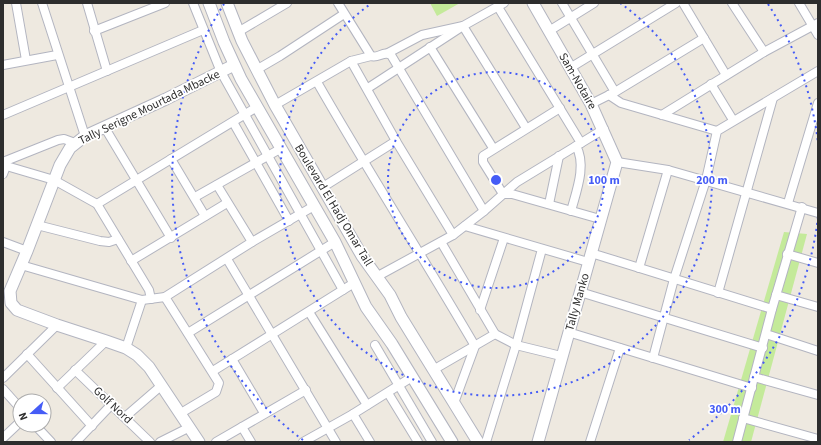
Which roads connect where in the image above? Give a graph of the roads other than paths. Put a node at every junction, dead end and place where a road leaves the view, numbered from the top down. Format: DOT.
graph roads {
  1 [pos="16,3"];
  2 [pos="42,3"];
  3 [pos="87,3"];
  4 [pos="165,3"];
  5 [pos="193,3"];
  6 [pos="209,3"];
  7 [pos="227,3"];
  8 [pos="287,3"];
  9 [pos="338,3"];
  10 [pos="533,3"];
  11 [pos="562,3"];
  12 [pos="594,3"];
  13 [pos="676,3"];
  14 [pos="682,3"];
  15 [pos="732,3"];
  16 [pos="799,3"];
  17 [pos="501,5"];
  18 [pos="141,7"];
  19 [pos="344,14"];
  20 [pos="571,17"];
  21 [pos="815,24"];
  22 [pos="463,26"];
  23 [pos="203,30"];
  24 [pos="94,31"];
  25 [pos="549,31"];
  26 [pos="238,32"];
  27 [pos="818,35"];
  28 [pos="704,38"];
  29 [pos="430,47"];
  30 [pos="764,52"];
  31 [pos="388,53"];
  32 [pos="593,54"];
  33 [pos="57,55"];
  34 [pos="371,56"];
  35 [pos="26,60"];
  36 [pos="351,61"];
  37 [pos="3,65"];
  38 [pos="234,65"];
  39 [pos="398,68"];
  40 [pos="570,68"];
  41 [pos="256,70"];
  42 [pos="107,71"];
  43 [pos="818,71"];
  44 [pos="221,72"];
  45 [pos="726,75"];
  46 [pos="317,82"];
  47 [pos="711,84"];
  48 [pos="69,88"];
  49 [pos="368,88"];
  50 [pos="612,93"];
  51 [pos="773,98"];
  52 [pos="818,103"];
  53 [pos="591,104"];
  54 [pos="275,105"];
  55 [pos="257,108"];
  56 [pos="560,108"];
  57 [pos="3,115"];
  58 [pos="245,115"];
  59 [pos="662,115"];
  60 [pos="733,120"];
  61 [pos="233,122"];
  62 [pos="105,128"];
  63 [pos="526,128"];
  64 [pos="604,129"];
  65 [pos="717,131"];
  66 [pos="85,136"];
  67 [pos="396,141"];
  68 [pos="75,144"];
  69 [pos="579,145"];
  70 [pos="493,148"];
  71 [pos="280,149"];
  72 [pos="269,155"];
  73 [pos="559,156"];
  74 [pos="171,159"];
  75 [pos="255,162"];
  76 [pos="362,162"];
  77 [pos="616,162"];
  78 [pos="4,167"];
  79 [pos="668,170"];
  80 [pos="54,180"];
  81 [pos="136,180"];
  82 [pos="706,180"];
  83 [pos="217,185"];
  84 [pos="322,187"];
  85 [pos="747,191"];
  86 [pos="503,194"];
  87 [pos="195,197"];
  88 [pos="227,203"];
  89 [pos="788,203"];
  90 [pos="97,204"];
  91 [pos="549,204"];
  92 [pos="314,206"];
  93 [pos="802,207"];
  94 [pos="484,210"];
  95 [pos="571,211"];
  96 [pos="818,213"];
  97 [pos="302,214"];
  98 [pos="205,216"];
  99 [pos="600,219"];
  100 [pos="289,221"];
  101 [pos="38,225"];
  102 [pos="465,226"];
  103 [pos="453,235"];
  104 [pos="171,238"];
  105 [pos="504,238"];
  106 [pos="118,239"];
  107 [pos="3,242"];
  108 [pos="252,242"];
  109 [pos="335,242"];
  110 [pos="441,242"];
  111 [pos="542,249"];
  112 [pos="27,251"];
  113 [pos="321,251"];
  114 [pos="421,253"];
  115 [pos="787,254"];
  116 [pos="589,258"];
  117 [pos="227,259"];
  118 [pos="131,261"];
  119 [pos="818,263"];
  120 [pos="21,265"];
  121 [pos="639,268"];
  122 [pos="378,276"];
  123 [pos="674,279"];
  124 [pos="354,283"];
  125 [pos="343,290"];
  126 [pos="580,292"];
  127 [pos="6,293"];
  128 [pos="718,293"];
  129 [pos="776,295"];
  130 [pos="249,296"];
  131 [pos="165,297"];
  132 [pos="151,299"];
  133 [pos="142,300"];
  134 [pos="818,307"];
  135 [pos="772,309"];
  136 [pos="480,310"];
  137 [pos="309,312"];
  138 [pos="664,317"];
  139 [pos="57,325"];
  140 [pos="568,332"];
  141 [pos="188,333"];
  142 [pos="272,334"];
  143 [pos="495,334"];
  144 [pos="766,334"];
  145 [pos="106,341"];
  146 [pos="374,345"];
  147 [pos="516,345"];
  148 [pos="475,346"];
  149 [pos="126,348"];
  150 [pos="620,348"];
  151 [pos="763,348"];
  152 [pos="818,351"];
  153 [pos="27,354"];
  154 [pos="561,356"];
  155 [pos="653,358"];
  156 [pos="232,359"];
  157 [pos="75,370"];
  158 [pos="434,370"];
  159 [pos="213,371"];
  160 [pos="412,377"];
  161 [pos="754,377"];
  162 [pos="3,378"];
  163 [pos="162,385"];
  164 [pos="399,386"];
  165 [pos="57,388"];
  166 [pos="752,388"];
  167 [pos="3,389"];
  168 [pos="306,390"];
  169 [pos="388,392"];
  170 [pos="818,395"];
  171 [pos="12,399"];
  172 [pos="454,403"];
  173 [pos="112,404"];
  174 [pos="367,405"];
  175 [pos="181,413"];
  176 [pos="264,413"];
  177 [pos="353,414"];
  178 [pos="125,417"];
  179 [pos="743,418"];
  180 [pos="92,426"];
  181 [pos="190,427"];
  182 [pos="242,427"];
  183 [pos="328,428"];
  184 [pos="12,430"];
  185 [pos="43,433"];
  186 [pos="3,438"];
  187 [pos="818,439"];
  188 [pos="541,441"];
  189 [pos="52,442"];
  190 [pos="76,442"];
  191 [pos="150,442"];
  192 [pos="160,442"];
  193 [pos="199,442"];
  194 [pos="216,442"];
  195 [pos="251,442"];
  196 [pos="303,442"];
  197 [pos="336,442"];
  198 [pos="370,442"];
  199 [pos="418,442"];
  200 [pos="432,442"];
  201 [pos="452,442"];
  202 [pos="478,442"];
  203 [pos="486,442"];
  204 [pos="590,442"];
  205 [pos="737,442"];
  1 -- 35 [label="street"];
  2 -- 33 [label="street"];
  3 -- 24 [label="street"];
  4 -- 18 [label="street"];
  5 -- 23 [label="street"];
  6 -- 38 [label="street, Boulevard El Hadj Omar Tall"];
  7 -- 26 [label="street, Boulevard El Hadj Omar Tall"];
  8 -- 26 [label="street"];
  9 -- 19 [label="street"];
  10 -- 25 [label="street, Sam-Notaire"];
  11 -- 20 [label="street"];
  12 -- 20 [label="street"];
  13 -- 32 [label="street"];
  14 -- 28 [label="street"];
  15 -- 30 [label="street"];
  16 -- 21 [label="street"];
  17 -- 22 [label="street"];
  17 -- 56 [label="street"];
  18 -- 24 [label="street"];
  19 -- 34 [label="street"];
  19 -- 41 [label="street"];
  20 -- 25 [label="street"];
  20 -- 32 [label="street"];
  21 -- 27 [label="street"];
  21 -- 30 [label="street"];
  22 -- 29 [label="street"];
  22 -- 31 [label="street"];
  22 -- 63 [label="street"];
  23 -- 42 [label="street"];
  23 -- 44 [label="street"];
  24 -- 42 [label="street"];
  25 -- 40 [label="street, Sam-Notaire"];
  26 -- 41 [label="street, Boulevard El Hadj Omar Tall"];
  28 -- 45 [label="street"];
  28 -- 50 [label="street"];
  29 -- 39 [label="street"];
  29 -- 70 [label="street"];
  30 -- 45 [label="street"];
  31 -- 34 [label="street"];
  31 -- 39 [label="street"];
  32 -- 40 [label="street"];
  32 -- 50 [label="street"];
  33 -- 35 [label="street"];
  33 -- 48 [label="street"];
  34 -- 36 [label="street"];
  35 -- 37 [label="street"];
  36 -- 46 [label="street"];
  36 -- 49 [label="street"];
  38 -- 44 [label="street, Tally Serigne Mourtada Mbacke"];
  38 -- 55 [label="street, Boulevard El Hadj Omar Tall"];
  39 -- 49 [label="street"];
  39 -- 94 [label="street"];
  40 -- 53 [label="street, Sam-Notaire"];
  41 -- 54 [label="street, Boulevard El Hadj Omar Tall"];
  42 -- 48 [label="street"];
  43 -- 51 [label="street"];
  44 -- 58 [label="street"];
  44 -- 62 [label="street, Tally Serigne Mourtada Mbacke"];
  45 -- 47 [label="street"];
  46 -- 54 [label="street"];
  46 -- 76 [label="street"];
  47 -- 59 [label="street"];
  47 -- 60 [label="street"];
  48 -- 57 [label="street"];
  48 -- 66 [label="street"];
  49 -- 67 [label="street"];
  50 -- 53 [label="street"];
  50 -- 59 [label="street"];
  51 -- 60 [label="street"];
  51 -- 85 [label="street"];
  52 -- 89 [label="street"];
  53 -- 64 [label="street, Sam-Notaire"];
  54 -- 84 [label="street, Boulevard El Hadj Omar Tall"];
  55 -- 58 [label="street"];
  55 -- 71 [label="street, Boulevard El Hadj Omar Tall"];
  56 -- 63 [label="street"];
  56 -- 69 [label="street"];
  58 -- 61 [label="street"];
  58 -- 72 [label="street"];
  59 -- 65 [label="street"];
  60 -- 65 [label="street"];
  61 -- 74 [label="street"];
  61 -- 75 [label="street"];
  62 -- 66 [label="street, Tally Serigne Mourtada Mbacke"];
  62 -- 81 [label="street"];
  63 -- 70 [label="street"];
  64 -- 69 [label="street"];
  64 -- 77 [label="street, Sam-Notaire"];
  65 -- 82 [label="street"];
  66 -- 68 [label="street, Tally Serigne Mourtada Mbacke"];
  67 -- 76 [label="street"];
  67 -- 103 [label="street"];
  68 -- 78 [label="street"];
  68 -- 80 [label="street, Tally Serigne Mourtada Mbacke"];
  69 -- 73 [label="street"];
  69 -- 95 [label="street"];
  70 -- 86 [label="street"];
  71 -- 72 [label="street"];
  71 -- 92 [label="street, Boulevard El Hadj Omar Tall"];
  72 -- 75 [label="street"];
  72 -- 97 [label="street"];
  73 -- 86 [label="street"];
  73 -- 91 [label="street"];
  74 -- 81 [label="street"];
  74 -- 87 [label="street"];
  75 -- 83 [label="street"];
  75 -- 100 [label="street"];
  76 -- 84 [label="street"];
  76 -- 114 [label="street"];
  77 -- 79 [label="street"];
  77 -- 99 [label="street, Tally Manko"];
  78 -- 80 [label="street"];
  79 -- 82 [label="street"];
  79 -- 121 [label="street"];
  80 -- 90 [label="street"];
  80 -- 101 [label="street, Tally Serigne Mourtada Mbacke"];
  81 -- 90 [label="street"];
  81 -- 104 [label="street"];
  82 -- 85 [label="street"];
  82 -- 123 [label="street"];
  83 -- 87 [label="street"];
  83 -- 88 [label="street"];
  84 -- 122 [label="street, Boulevard El Hadj Omar Tall"];
  85 -- 89 [label="street"];
  85 -- 128 [label="street"];
  86 -- 91 [label="street"];
  86 -- 94 [label="street"];
  87 -- 98 [label="street"];
  88 -- 98 [label="street"];
  88 -- 108 [label="street"];
  89 -- 93 [label="street"];
  90 -- 106 [label="street"];
  91 -- 95 [label="street"];
  92 -- 97 [label="street"];
  92 -- 109 [label="street, Boulevard El Hadj Omar Tall"];
  93 -- 96 [label="street"];
  93 -- 115 [label="street"];
  94 -- 102 [label="street"];
  95 -- 99 [label="street"];
  97 -- 100 [label="street"];
  97 -- 113 [label="street"];
  98 -- 104 [label="street"];
  99 -- 116 [label="street, Tally Manko"];
  100 -- 108 [label="street"];
  101 -- 106 [label="street"];
  101 -- 112 [label="street, Tally Serigne Mourtada Mbacke"];
  102 -- 103 [label="street"];
  102 -- 105 [label="street"];
  103 -- 110 [label="street"];
  104 -- 118 [label="street"];
  105 -- 111 [label="street"];
  105 -- 136 [label="street"];
  106 -- 118 [label="street"];
  107 -- 112 [label="street"];
  108 -- 117 [label="street"];
  109 -- 113 [label="street"];
  109 -- 124 [label="street, Boulevard El Hadj Omar Tall"];
  110 -- 114 [label="street"];
  110 -- 136 [label="street"];
  111 -- 116 [label="street"];
  111 -- 147 [label="street"];
  112 -- 120 [label="street, Tally Serigne Mourtada Mbacke"];
  113 -- 125 [label="street"];
  113 -- 130 [label="street"];
  114 -- 122 [label="street"];
  114 -- 148 [label="street"];
  115 -- 119 [label="street"];
  115 -- 129 [label="street"];
  116 -- 121 [label="street"];
  116 -- 126 [label="street, Tally Manko"];
  117 -- 130 [label="street"];
  117 -- 131 [label="street"];
  118 -- 132 [label="street"];
  120 -- 127 [label="street, Tally Serigne Mourtada Mbacke"];
  120 -- 133 [label="street"];
  121 -- 123 [label="street"];
  122 -- 158 [label="street, Boulevard El Hadj Omar Tall"];
  123 -- 128 [label="street"];
  123 -- 138 [label="street"];
  124 -- 125 [label="street"];
  124 -- 160 [label="street, Boulevard El Hadj Omar Tall"];
  125 -- 137 [label="street"];
  126 -- 138 [label="street"];
  126 -- 140 [label="street, Tally Manko"];
  127 -- 139 [label="street, Tally Serigne Mourtada Mbacke"];
  128 -- 135 [label="street"];
  129 -- 134 [label="street"];
  129 -- 135 [label="street"];
  130 -- 141 [label="street"];
  130 -- 142 [label="street"];
  131 -- 132 [label="street"];
  131 -- 141 [label="street"];
  132 -- 133 [label="street"];
  133 -- 149 [label="street"];
  135 -- 144 [label="street"];
  136 -- 143 [label="street"];
  137 -- 142 [label="street"];
  137 -- 174 [label="street"];
  138 -- 151 [label="street"];
  138 -- 155 [label="street"];
  139 -- 145 [label="street, Tally Serigne Mourtada Mbacke"];
  139 -- 153 [label="street"];
  140 -- 150 [label="street"];
  140 -- 154 [label="street, Tally Manko"];
  141 -- 159 [label="street"];
  142 -- 156 [label="street"];
  142 -- 168 [label="street"];
  143 -- 147 [label="street"];
  143 -- 148 [label="street"];
  144 -- 151 [label="street"];
  144 -- 152 [label="street"];
  145 -- 149 [label="street, Tally Serigne Mourtada Mbacke"];
  145 -- 157 [label="street"];
  146 -- 164 [label="street"];
  147 -- 154 [label="street"];
  147 -- 203 [label="street"];
  148 -- 158 [label="street"];
  148 -- 172 [label="street"];
  149 -- 163 [label="street, Tally Serigne Mourtada Mbacke"];
  150 -- 155 [label="street"];
  150 -- 204 [label="street"];
  151 -- 161 [label="street"];
  153 -- 162 [label="street"];
  153 -- 165 [label="street"];
  154 -- 188 [label="street, Tally Manko"];
  155 -- 166 [label="street"];
  156 -- 159 [label="street"];
  156 -- 176 [label="street"];
  157 -- 165 [label="street"];
  157 -- 173 [label="street, Golf Nord"];
  158 -- 172 [label="street, Boulevard El Hadj Omar Tall"];
  159 -- 175 [label="street"];
  160 -- 164 [label="street"];
  160 -- 201 [label="street, Boulevard El Hadj Omar Tall"];
  161 -- 166 [label="street"];
  161 -- 170 [label="street"];
  163 -- 175 [label="street, Tally Serigne Mourtada Mbacke"];
  163 -- 178 [label="street"];
  164 -- 169 [label="street"];
  164 -- 200 [label="street"];
  165 -- 180 [label="street"];
  166 -- 179 [label="street"];
  167 -- 171 [label="street"];
  168 -- 176 [label="street"];
  168 -- 183 [label="street"];
  169 -- 174 [label="street"];
  169 -- 199 [label="street"];
  172 -- 202 [label="street, Boulevard El Hadj Omar Tall"];
  173 -- 178 [label="street, Golf Nord"];
  173 -- 180 [label="street"];
  174 -- 177 [label="street"];
  175 -- 181 [label="street, Tally Serigne Mourtada Mbacke"];
  176 -- 182 [label="street"];
  177 -- 183 [label="street"];
  177 -- 198 [label="street"];
  178 -- 191 [label="street, Golf Nord"];
  179 -- 187 [label="street"];
  179 -- 205 [label="street"];
  180 -- 190 [label="street"];
  181 -- 192 [label="street"];
  181 -- 193 [label="street, Tally Serigne Mourtada Mbacke"];
  182 -- 194 [label="street"];
  182 -- 195 [label="street"];
  183 -- 196 [label="street"];
  183 -- 197 [label="street"];
  184 -- 186 [label="street"];
  185 -- 189 [label="street"];
}
